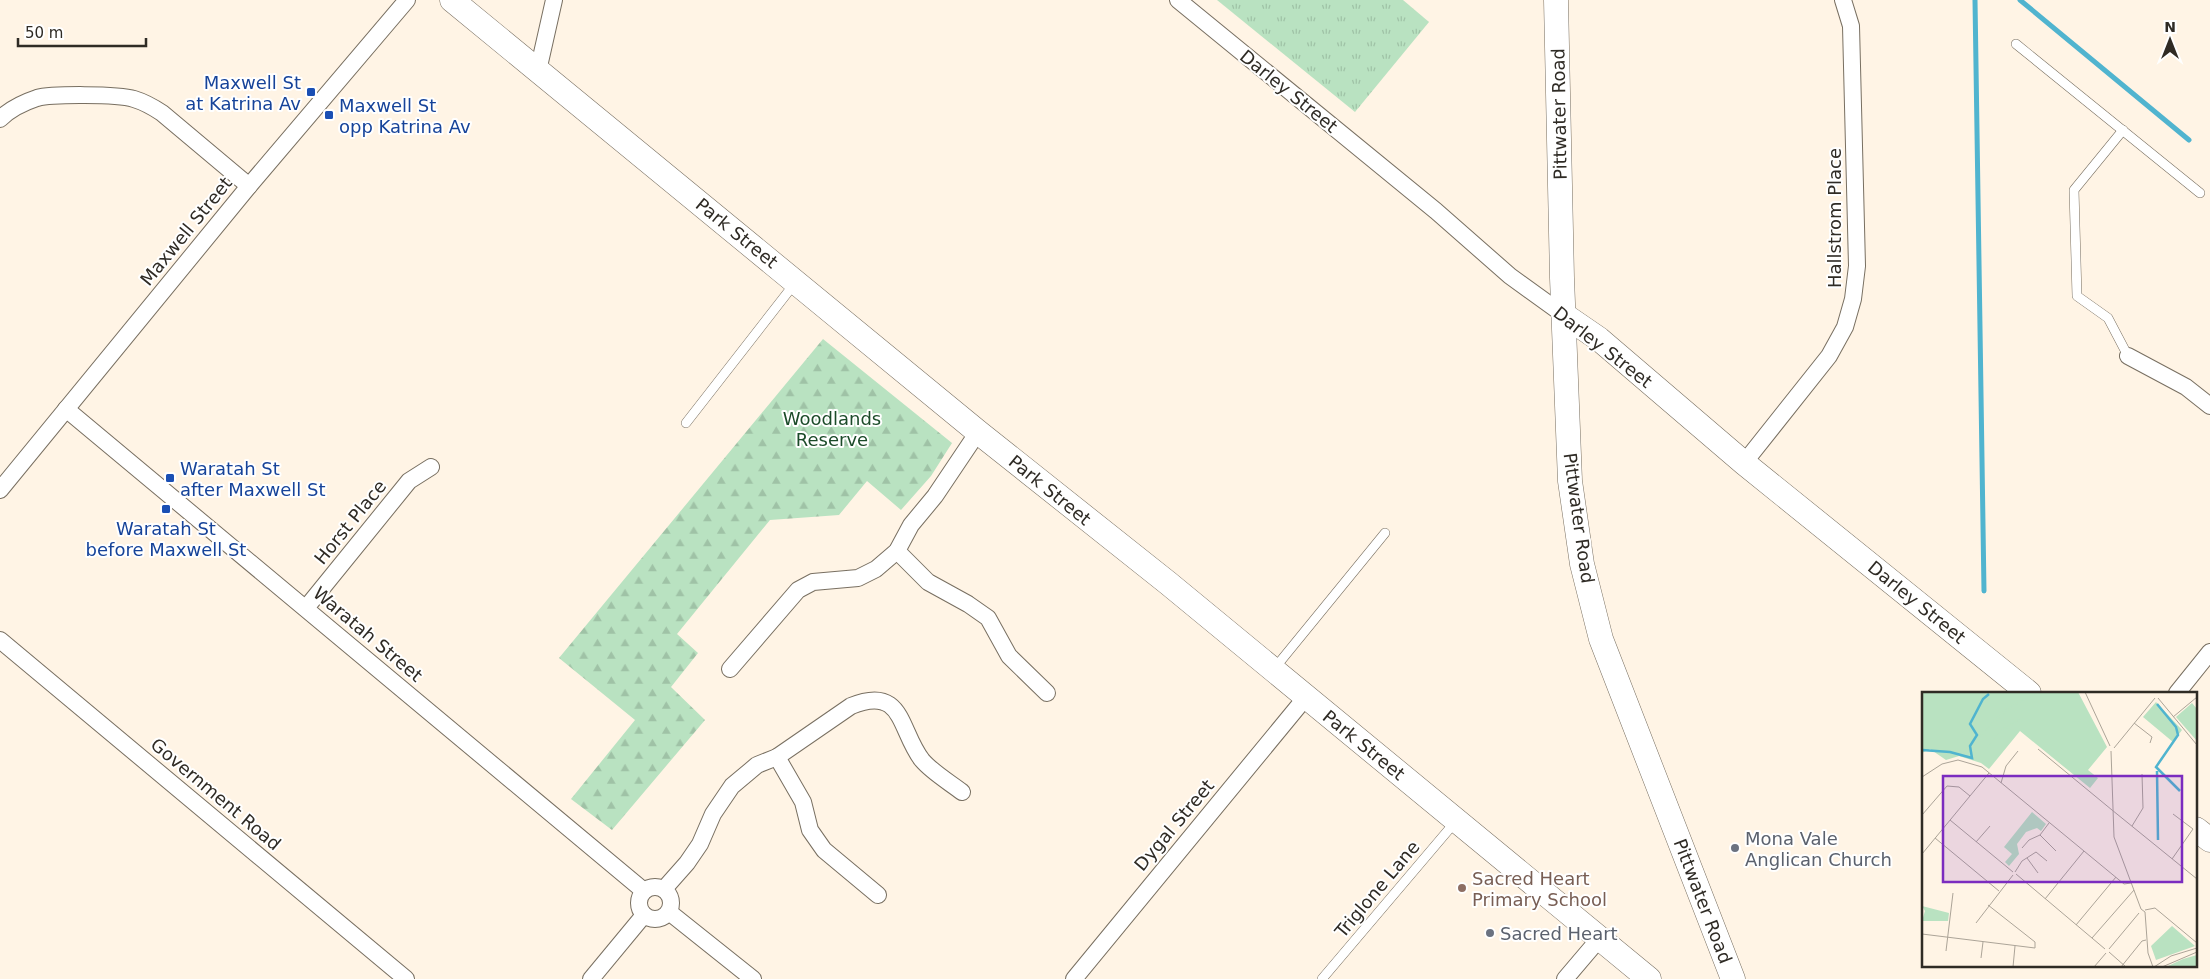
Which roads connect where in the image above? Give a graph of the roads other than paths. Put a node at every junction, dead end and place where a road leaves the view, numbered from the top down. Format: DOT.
graph roads {
  1 [pos="407,0"];
  2 [pos="452,0"];
  3 [pos="554,0"];
  4 [pos="1178,0"];
  5 [pos="1556,0"];
  6 [pos="1843,0"];
  7 [pos="2016,44"];
  8 [pos="538,71"];
  9 [pos="0,119"];
  10 [pos="2123,130"];
  11 [pos="249,186"];
  12 [pos="2200,193"];
  13 [pos="796,281"];
  14 [pos="1564,315"];
  15 [pos="2128,356"];
  16 [pos="2210,406"];
  17 [pos="66,409"];
  18 [pos="686,423"];
  19 [pos="978,432"];
  20 [pos="1744,463"];
  21 [pos="431,466"];
  22 [pos="0,490"];
  23 [pos="1385,533"];
  24 [pos="897,552"];
  25 [pos="306,608"];
  26 [pos="0,640"];
  27 [pos="2210,652"];
  28 [pos="730,669"];
  29 [pos="1273,670"];
  30 [pos="2028,692"];
  31 [pos="2178,692"];
  32 [pos="1047,693"];
  33 [pos="1306,697"];
  34 [pos="777,757"];
  35 [pos="962,792"];
  36 [pos="1456,820"];
  37 [pos="2198,831"];
  38 [pos="2210,840"];
  39 [pos="664,889"];
  40 [pos="644,891"];
  41 [pos="878,895"];
  42 [pos="669,912"];
  43 [pos="644,914"];
  44 [pos="1598,939"];
  45 [pos="406,979"];
  46 [pos="591,979"];
  47 [pos="753,979"];
  48 [pos="1074,979"];
  49 [pos="1322,979"];
  50 [pos="1565,979"];
  51 [pos="1649,979"];
  52 [pos="1733,979"];
  1 -- 11 [label="street, Maxwell Street"];
  2 -- 8 [label="main road, Park Street"];
  3 -- 8 [label="street"];
  4 -- 14 [label="street, Darley Street"];
  5 -- 14 [label="main road, Pittwater Road"];
  6 -- 20 [label="street, Hallstrom Place"];
  7 -- 10 [label="lane"];
  8 -- 13 [label="main road, Park Street"];
  9 -- 11 [label="street"];
  10 -- 12 [label="lane"];
  10 -- 15 [label="lane"];
  11 -- 17 [label="street, Maxwell Street"];
  13 -- 18 [label="lane"];
  13 -- 19 [label="main road, Park Street"];
  14 -- 20 [label="main road, Darley Street"];
  14 -- 52 [label="main road, Pittwater Road"];
  15 -- 16 [label="street"];
  17 -- 22 [label="street, Maxwell Street"];
  17 -- 25 [label="street, Waratah Street"];
  19 -- 24 [label="street"];
  19 -- 29 [label="main road, Park Street"];
  20 -- 30 [label="main road, Darley Street"];
  21 -- 25 [label="street, Horst Place"];
  23 -- 29 [label="lane"];
  24 -- 28 [label="street"];
  24 -- 32 [label="street"];
  25 -- 40 [label="street, Waratah Street"];
  26 -- 45 [label="street, Government Road"];
  27 -- 31 [label="street"];
  29 -- 33 [label="main road, Park Street"];
  33 -- 36 [label="main road, Park Street"];
  33 -- 48 [label="street, Dygal Street"];
  34 -- 35 [label="street"];
  34 -- 39 [label="street"];
  34 -- 41 [label="street"];
  36 -- 44 [label="main road, Park Street"];
  36 -- 49 [label="lane, Triglone Lane"];
  37 -- 38 [label="main road"];
  39 -- 40 [label="street"];
  39 -- 42 [label="street"];
  40 -- 43 [label="street"];
  42 -- 43 [label="street"];
  42 -- 47 [label="street"];
  43 -- 46 [label="street"];
  44 -- 50 [label="street"];
  44 -- 51 [label="main road, Park Street"];
}
